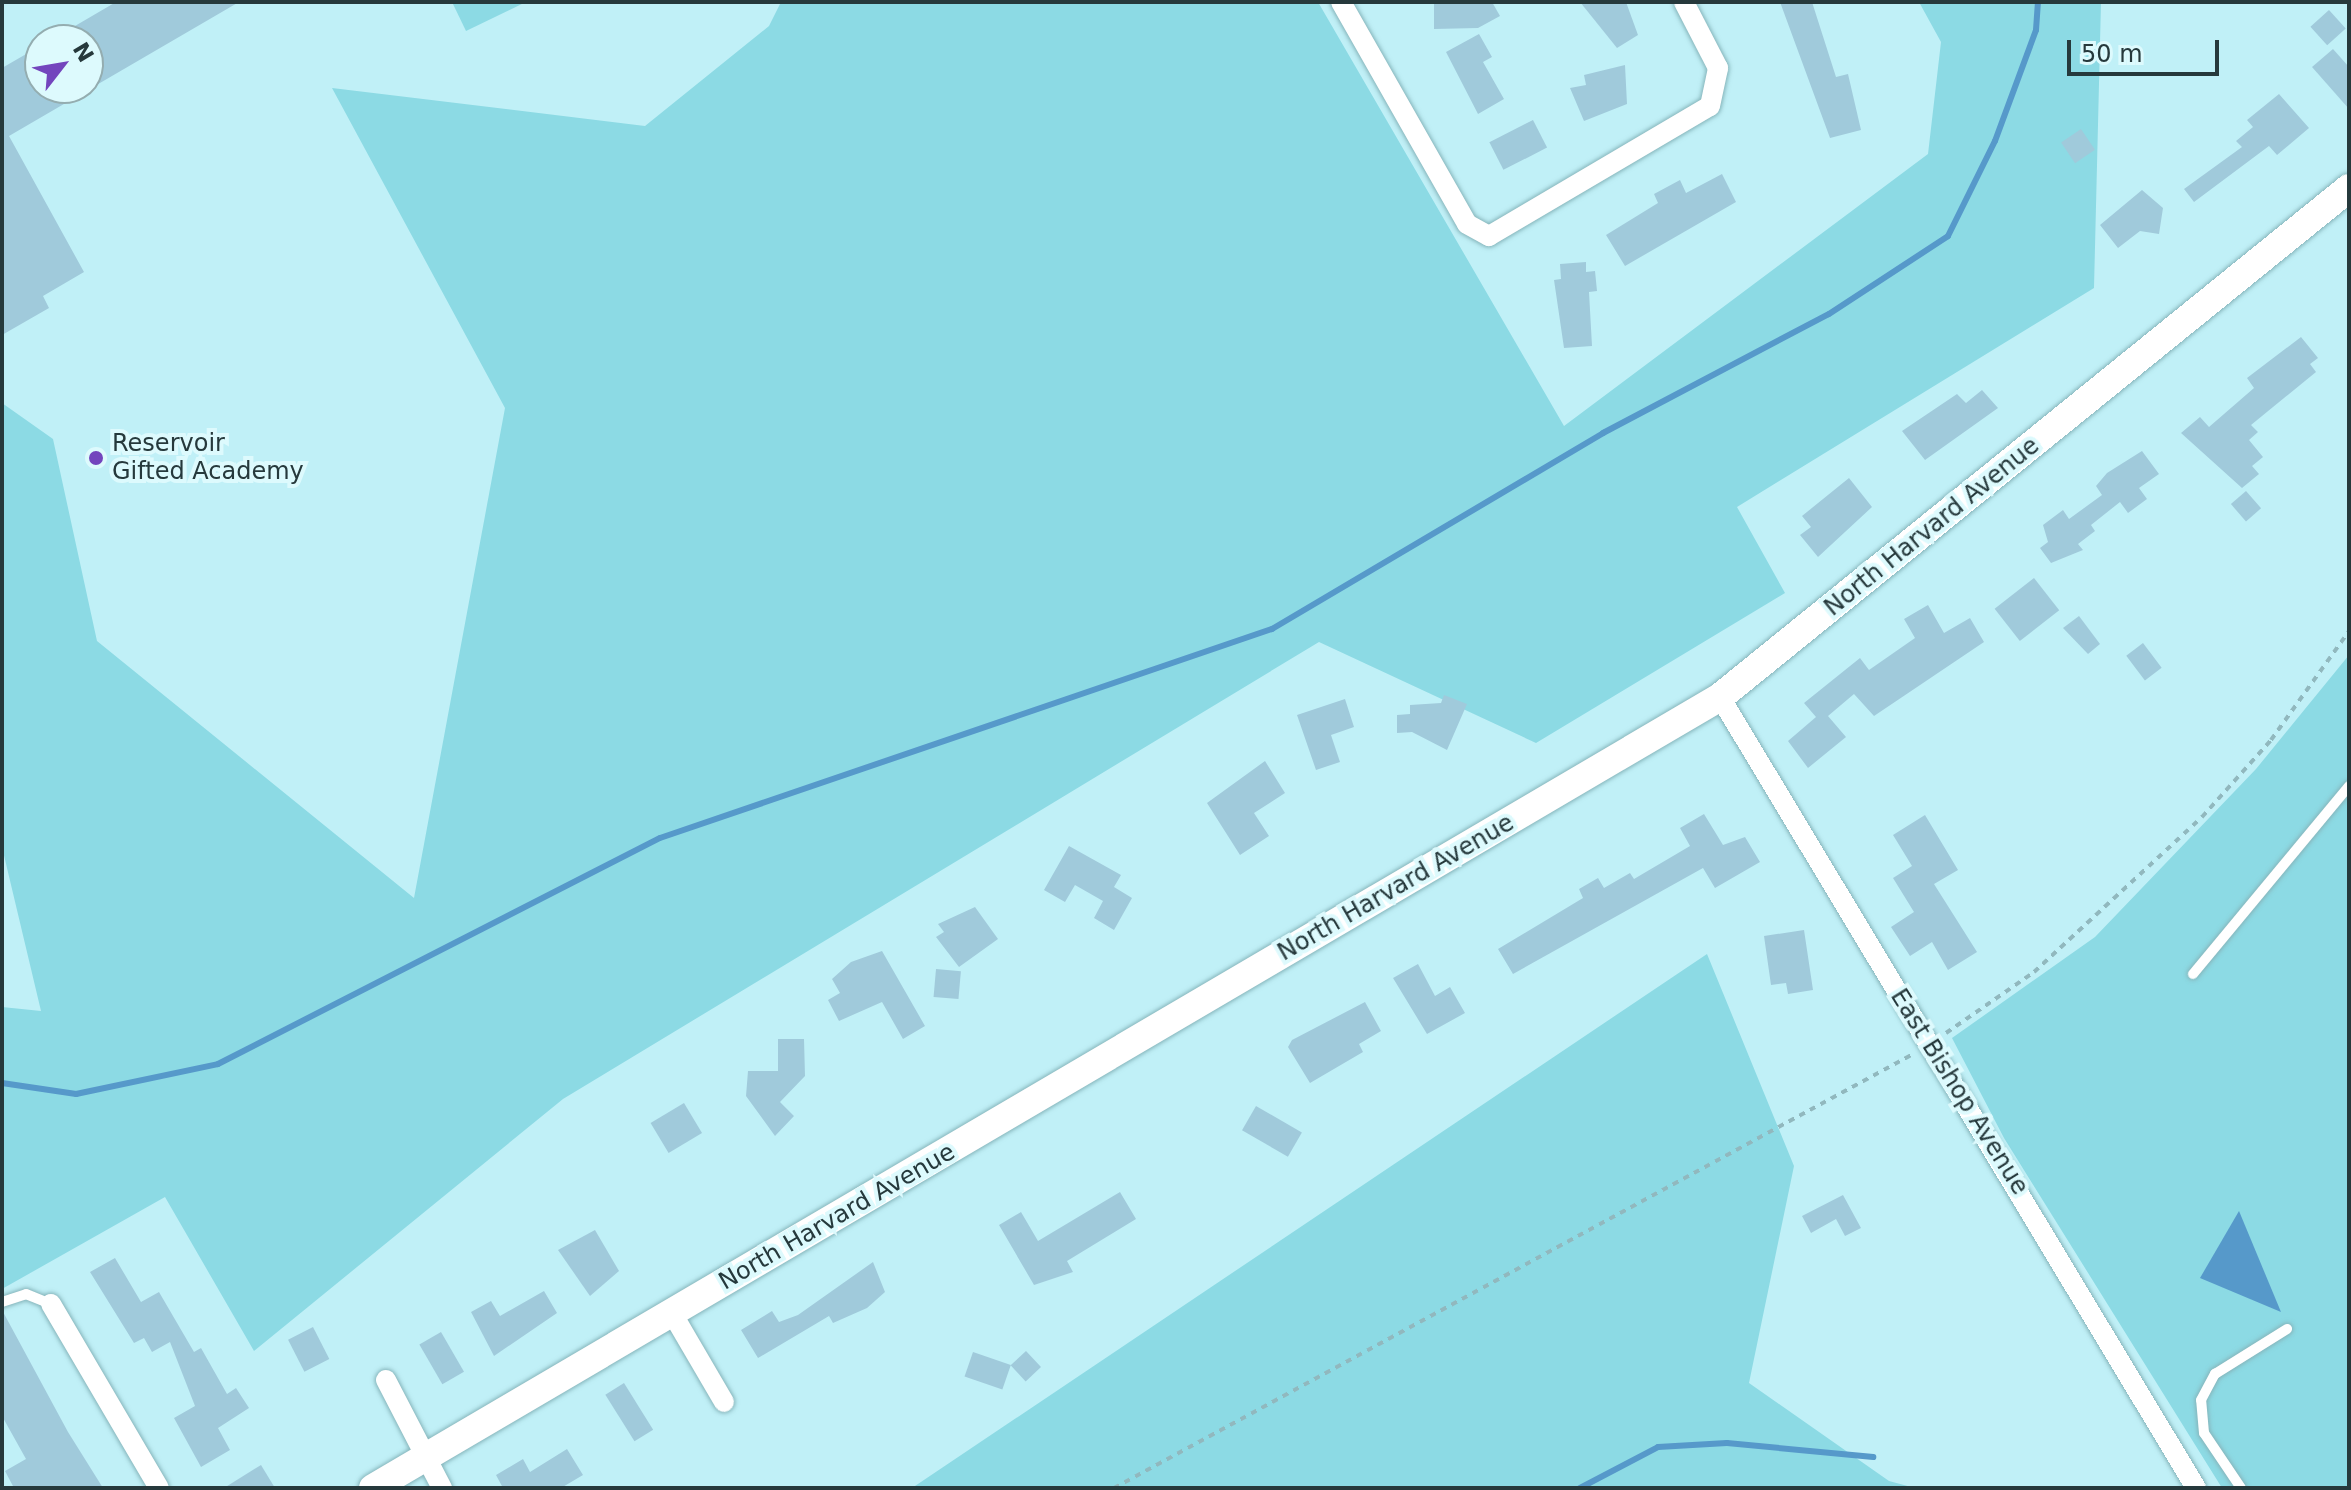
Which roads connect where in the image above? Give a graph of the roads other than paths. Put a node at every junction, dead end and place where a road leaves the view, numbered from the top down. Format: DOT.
graph roads {
  1 [pos="1341,2"];
  2 [pos="1684,2"];
  3 [pos="2349,188"];
  4 [pos="1720,697"];
  5 [pos="2349,786"];
  6 [pos="2193,974"];
  7 [pos="2,1302"];
  8 [pos="51,1304"];
  9 [pos="672,1313"];
  10 [pos="2287,1329"];
  11 [pos="386,1380"];
  12 [pos="724,1402"];
  13 [pos="425,1458"];
  14 [pos="159,1488"];
  15 [pos="373,1488"];
  16 [pos="442,1488"];
  17 [pos="2196,1488"];
  18 [pos="2241,1488"];
  1 -- 2 [label="street"];
  3 -- 4 [label="street, North Harvard Avenue"];
  4 -- 9 [label="street, North Harvard Avenue"];
  4 -- 17 [label="street, East Bishop Avenue"];
  5 -- 6 [label="lane"];
  7 -- 8 [label="lane"];
  8 -- 14 [label="street"];
  9 -- 12 [label="street"];
  9 -- 13 [label="street, North Harvard Avenue"];
  10 -- 18 [label="lane"];
  11 -- 13 [label="street"];
  13 -- 15 [label="street, North Harvard Avenue"];
  13 -- 16 [label="street"];
}
